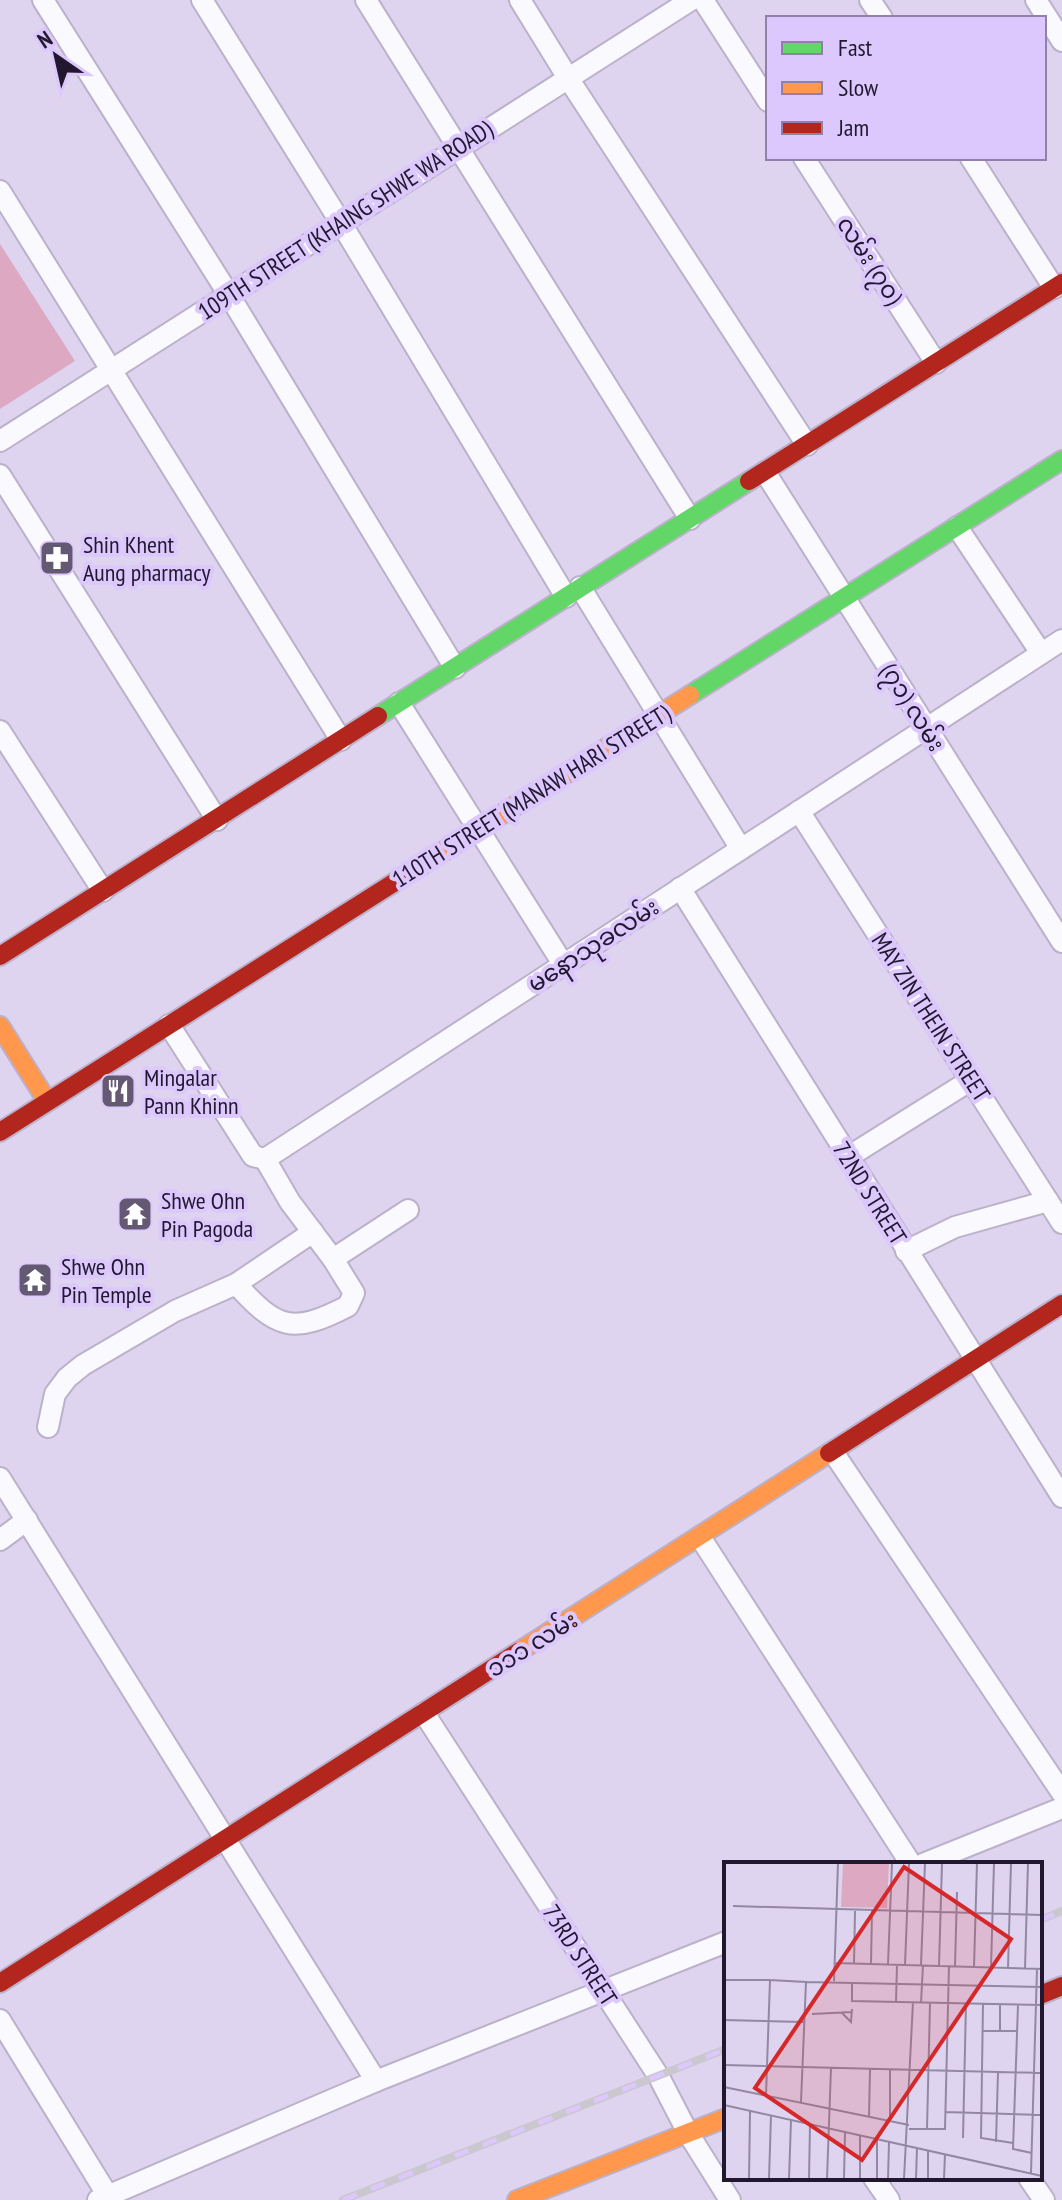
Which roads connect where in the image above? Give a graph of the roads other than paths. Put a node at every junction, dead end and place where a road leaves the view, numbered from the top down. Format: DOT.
graph roads {
  1 [pos="43,0"];
  2 [pos="202,0"];
  3 [pos="366,0"];
  4 [pos="520,0"];
  5 [pos="691,0"];
  6 [pos="703,0"];
  7 [pos="1036,0"];
  8 [pos="1062,41"];
  9 [pos="568,78"];
  10 [pos="766,98"];
  11 [pos="459,148"];
  12 [pos="805,160"];
  13 [pos="972,160"];
  14 [pos="0,191"];
  15 [pos="341,223"];
  16 [pos="1058,286"];
  17 [pos="229,295"];
  18 [pos="936,363"];
  19 [pos="112,369"];
  20 [pos="0,441"];
  21 [pos="807,445"];
  22 [pos="1062,460"];
  23 [pos="765,472"];
  24 [pos="0,475"];
  25 [pos="690,519"];
  26 [pos="957,527"];
  27 [pos="573,592"];
  28 [pos="844,598"];
  29 [pos="1051,646"];
  30 [pos="1062,665"];
  31 [pos="455,668"];
  32 [pos="399,703"];
  33 [pos="659,715"];
  34 [pos="927,729"];
  35 [pos="0,731"];
  36 [pos="341,740"];
  37 [pos="799,811"];
  38 [pos="217,820"];
  39 [pos="478,828"];
  40 [pos="741,849"];
  41 [pos="680,888"];
  42 [pos="103,891"];
  43 [pos="1062,942"];
  44 [pos="0,956"];
  45 [pos="563,964"];
  46 [pos="169,1025"];
  47 [pos="0,1026"];
  48 [pos="971,1080"];
  49 [pos="47,1101"];
  50 [pos="6,1122"];
  51 [pos="848,1157"];
  52 [pos="265,1159"];
  53 [pos="1048,1201"];
  54 [pos="408,1210"];
  55 [pos="1062,1223"];
  56 [pos="313,1232"];
  57 [pos="906,1251"];
  58 [pos="333,1259"];
  59 [pos="236,1284"];
  60 [pos="1062,1304"];
  61 [pos="975,1361"];
  62 [pos="48,1427"];
  63 [pos="833,1452"];
  64 [pos="0,1478"];
  65 [pos="1062,1497"];
  66 [pos="27,1520"];
  67 [pos="700,1537"];
  68 [pos="0,1540"];
  69 [pos="424,1713"];
  70 [pos="1062,1793"];
  71 [pos="1062,1808"];
  72 [pos="225,1839"];
  73 [pos="910,1862"];
  74 [pos="928,1862"];
  75 [pos="724,1943"];
  76 [pos="0,1983"];
  77 [pos="1062,1986"];
  78 [pos="603,1991"];
  79 [pos="1042,1994"];
  80 [pos="0,2020"];
  81 [pos="376,2081"];
  82 [pos="724,2119"];
  83 [pos="688,2133"];
  84 [pos="875,2180"];
  85 [pos="1030,2180"];
  86 [pos="548,2195"];
  87 [pos="103,2198"];
  88 [pos="517,2200"];
  89 [pos="730,2200"];
  90 [pos="889,2200"];
  91 [pos="1044,2200"];
  1 -- 17 [label="street"];
  2 -- 15 [label="street"];
  3 -- 11 [label="street"];
  4 -- 9 [label="street"];
  5 -- 9 [label="street, 109TH STREET (KHAING SHWE WA ROAD)"];
  6 -- 10 [label="street"];
  7 -- 8 [label="street"];
  9 -- 11 [label="street, 109TH STREET (KHAING SHWE WA ROAD)"];
  9 -- 21 [label="street"];
  11 -- 15 [label="street, 109TH STREET (KHAING SHWE WA ROAD)"];
  11 -- 25 [label="street"];
  12 -- 18 [label="street, လမ်း (၇၀)"];
  13 -- 16 [label="street"];
  14 -- 19 [label="street"];
  15 -- 17 [label="street, 109TH STREET (KHAING SHWE WA ROAD)"];
  15 -- 27 [label="street"];
  16 -- 18 [label="street"];
  17 -- 19 [label="street, 109TH STREET (KHAING SHWE WA ROAD)"];
  17 -- 31 [label="street"];
  18 -- 21 [label="street"];
  19 -- 20 [label="street, 109TH STREET (KHAING SHWE WA ROAD)"];
  19 -- 36 [label="street"];
  21 -- 23 [label="street"];
  22 -- 26 [label="street, 110TH STREET (MANAW HARI STREET)"];
  23 -- 25 [label="street"];
  23 -- 28 [label="street, (၇၁) လမ်း"];
  24 -- 38 [label="street"];
  25 -- 27 [label="street"];
  26 -- 28 [label="street, 110TH STREET (MANAW HARI STREET)"];
  26 -- 29 [label="street"];
  27 -- 31 [label="street"];
  27 -- 33 [label="street"];
  28 -- 33 [label="street, 110TH STREET (MANAW HARI STREET)"];
  28 -- 34 [label="street, (၇၁) လမ်း"];
  29 -- 30 [label="street"];
  29 -- 34 [label="street, မနောသုခလမ်း"];
  31 -- 32 [label="street"];
  32 -- 36 [label="street"];
  32 -- 39 [label="street"];
  33 -- 39 [label="street, 110TH STREET (MANAW HARI STREET)"];
  33 -- 40 [label="street"];
  34 -- 37 [label="street, မနောသုခလမ်း"];
  34 -- 43 [label="street, (၇၁) လမ်း"];
  35 -- 42 [label="street"];
  36 -- 38 [label="street"];
  37 -- 40 [label="street, မနောသုခလမ်း"];
  37 -- 48 [label="street, MAY ZIN THEIN STREET"];
  38 -- 42 [label="street"];
  39 -- 45 [label="street"];
  39 -- 46 [label="street, 110TH STREET (MANAW HARI STREET)"];
  40 -- 41 [label="street, မနောသုခလမ်း"];
  41 -- 45 [label="street, မနောသုခလမ်း"];
  41 -- 51 [label="street, 72ND STREET"];
  42 -- 44 [label="street"];
  45 -- 52 [label="street, မနောသုခလမ်း"];
  46 -- 49 [label="street, 110TH STREET (MANAW HARI STREET)"];
  46 -- 52 [label="street"];
  47 -- 49 [label="street"];
  48 -- 51 [label="street"];
  48 -- 53 [label="street, MAY ZIN THEIN STREET"];
  49 -- 50 [label="street, 110TH STREET (MANAW HARI STREET)"];
  51 -- 57 [label="street, 72ND STREET"];
  52 -- 56 [label="street"];
  53 -- 55 [label="street, MAY ZIN THEIN STREET"];
  53 -- 57 [label="street"];
  54 -- 58 [label="street"];
  56 -- 58 [label="street"];
  56 -- 59 [label="street"];
  57 -- 61 [label="street, 72ND STREET"];
  58 -- 59 [label="street"];
  59 -- 62 [label="street"];
  60 -- 61 [label="street, ၁၁၁ လမ်း"];
  61 -- 63 [label="street, ၁၁၁ လမ်း"];
  61 -- 65 [label="street, 72ND STREET"];
  63 -- 67 [label="street, ၁၁၁ လမ်း"];
  63 -- 70 [label="street"];
  64 -- 66 [label="street"];
  66 -- 68 [label="street"];
  66 -- 72 [label="street"];
  67 -- 69 [label="street, ၁၁၁ လမ်း"];
  67 -- 73 [label="street"];
  69 -- 72 [label="street, ၁၁၁ လမ်း"];
  69 -- 78 [label="street, 73RD STREET"];
  71 -- 74 [label="street"];
  72 -- 76 [label="street, ၁၁၁ လမ်း"];
  72 -- 81 [label="street"];
  75 -- 78 [label="street"];
  77 -- 79 [label="street"];
  78 -- 81 [label="street"];
  78 -- 83 [label="street, 73RD STREET"];
  80 -- 87 [label="street"];
  81 -- 87 [label="street"];
  82 -- 83 [label="street"];
  83 -- 86 [label="street"];
  83 -- 89 [label="street, 73RD STREET"];
  84 -- 90 [label="street"];
  85 -- 91 [label="street"];
  86 -- 88 [label="street"];
}
